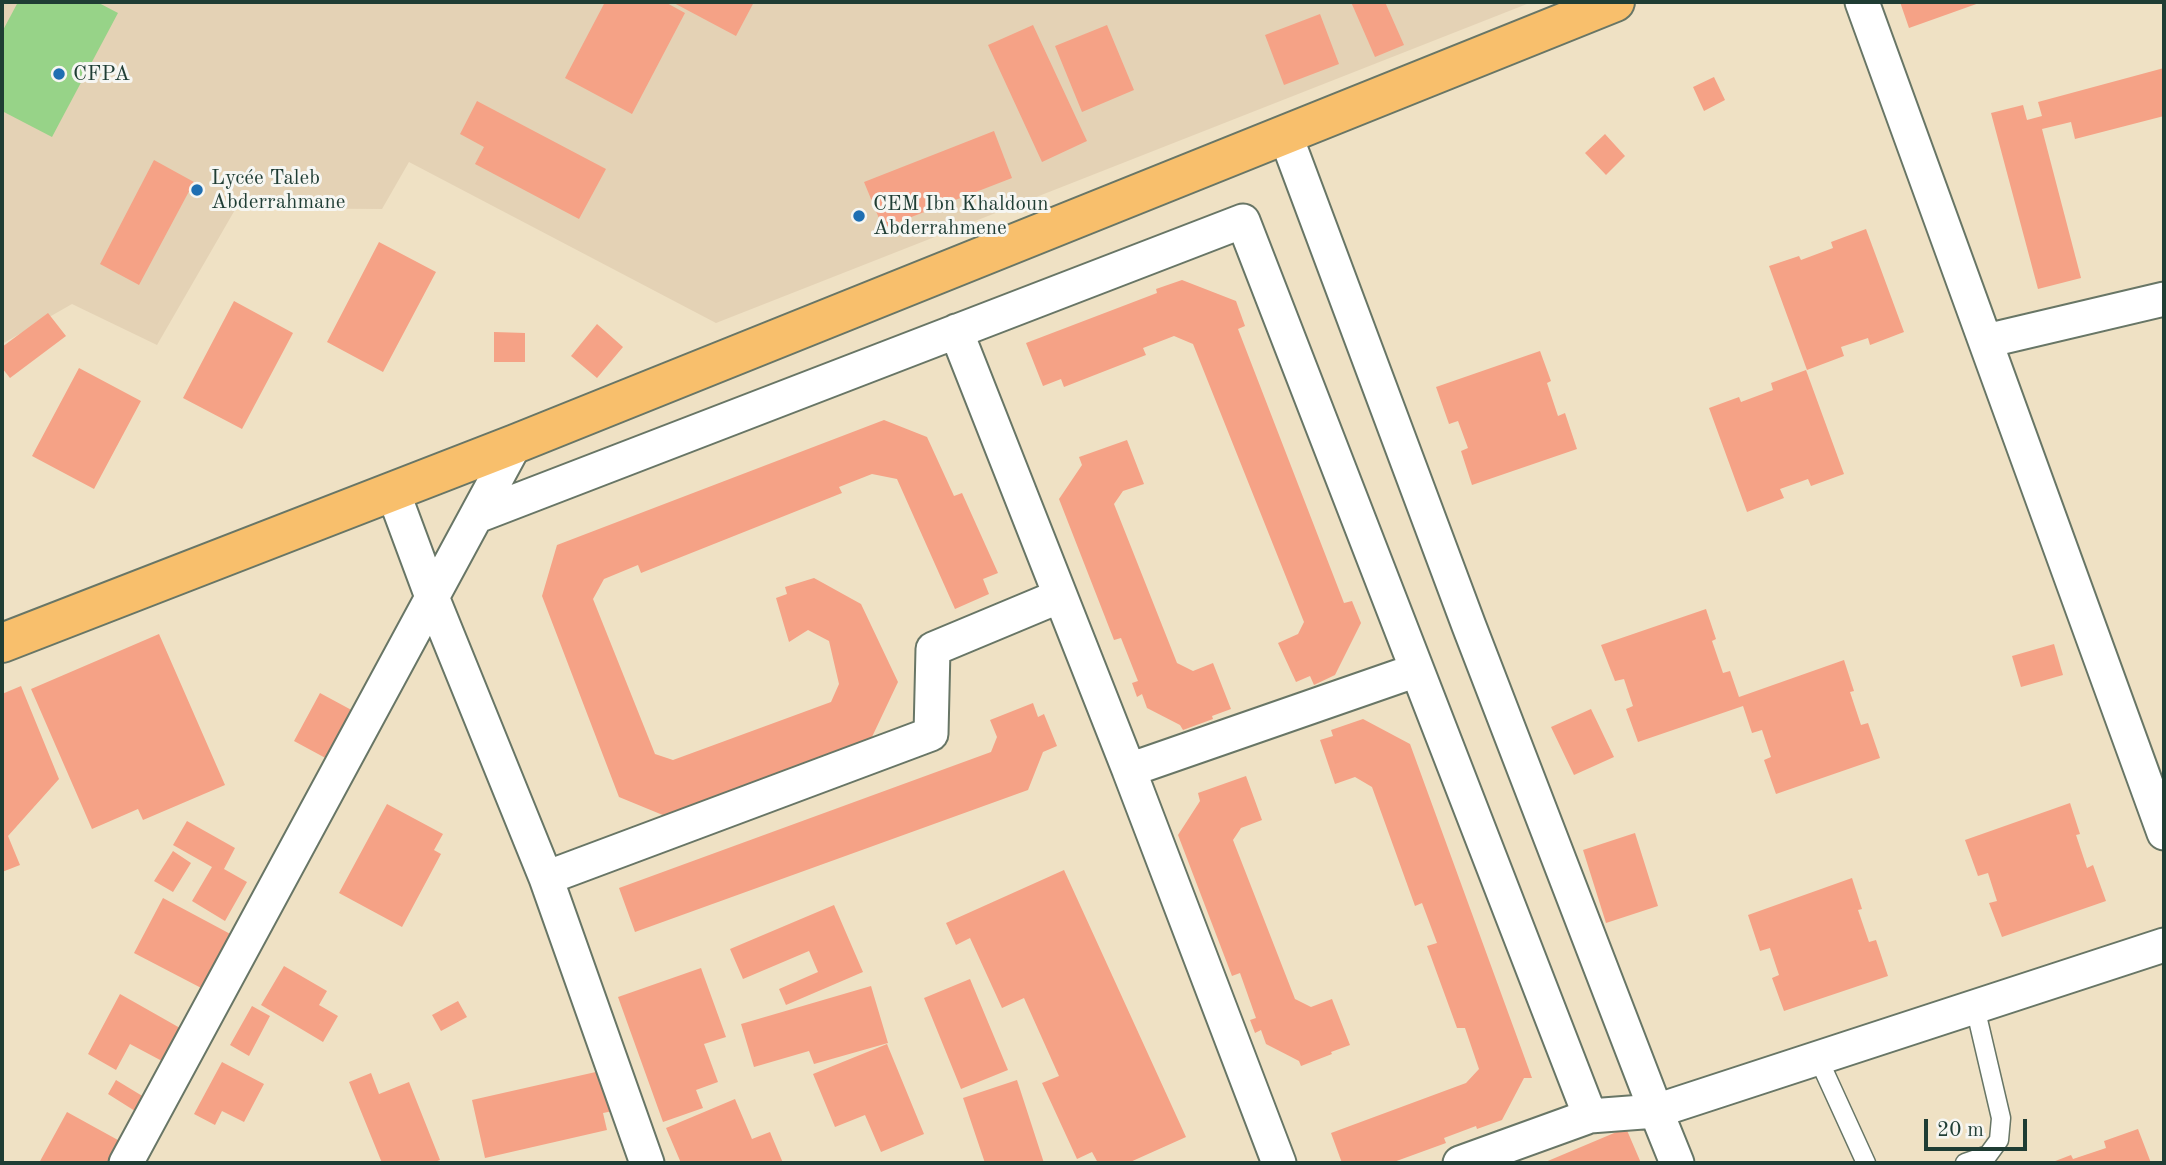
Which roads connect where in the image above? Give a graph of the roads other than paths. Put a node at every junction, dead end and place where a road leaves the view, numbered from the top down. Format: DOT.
graph roads {
  1 [pos="1615,2"];
  2 [pos="1862,2"];
  3 [pos="1285,134"];
  4 [pos="2164,299"];
  5 [pos="956,331"];
  6 [pos="1986,341"];
  7 [pos="515,444"];
  8 [pos="393,492"];
  9 [pos="477,516"];
  10 [pos="1060,596"];
  11 [pos="432,597"];
  12 [pos="2,643"];
  13 [pos="1417,670"];
  14 [pos="1129,770"];
  15 [pos="2164,833"];
  16 [pos="546,878"];
  17 [pos="2164,945"];
  18 [pos="1975,1007"];
  19 [pos="1818,1058"];
  20 [pos="1656,1111"];
  21 [pos="1590,1116"];
  22 [pos="125,1163"];
  23 [pos="647,1163"];
  24 [pos="1279,1163"];
  25 [pos="1460,1163"];
  26 [pos="1676,1163"];
  27 [pos="1866,1163"];
  28 [pos="1965,1163"];
  1 -- 3 [label="main road"];
  2 -- 6 [label="street"];
  3 -- 7 [label="main road"];
  3 -- 20 [label="street"];
  4 -- 6 [label="street"];
  5 -- 9 [label="street"];
  5 -- 10 [label="street"];
  5 -- 13 [label="street"];
  6 -- 15 [label="street"];
  7 -- 8 [label="main road"];
  7 -- 9 [label="street"];
  8 -- 11 [label="street"];
  8 -- 12 [label="main road"];
  9 -- 11 [label="street"];
  10 -- 14 [label="street"];
  10 -- 16 [label="street"];
  11 -- 16 [label="street"];
  11 -- 22 [label="street"];
  13 -- 14 [label="street"];
  13 -- 21 [label="street"];
  14 -- 24 [label="street"];
  16 -- 23 [label="street"];
  17 -- 18 [label="street"];
  18 -- 19 [label="street"];
  18 -- 28 [label="lane"];
  19 -- 20 [label="street"];
  19 -- 27 [label="lane"];
  20 -- 21 [label="street"];
  20 -- 26 [label="street"];
  21 -- 25 [label="street"];
}
